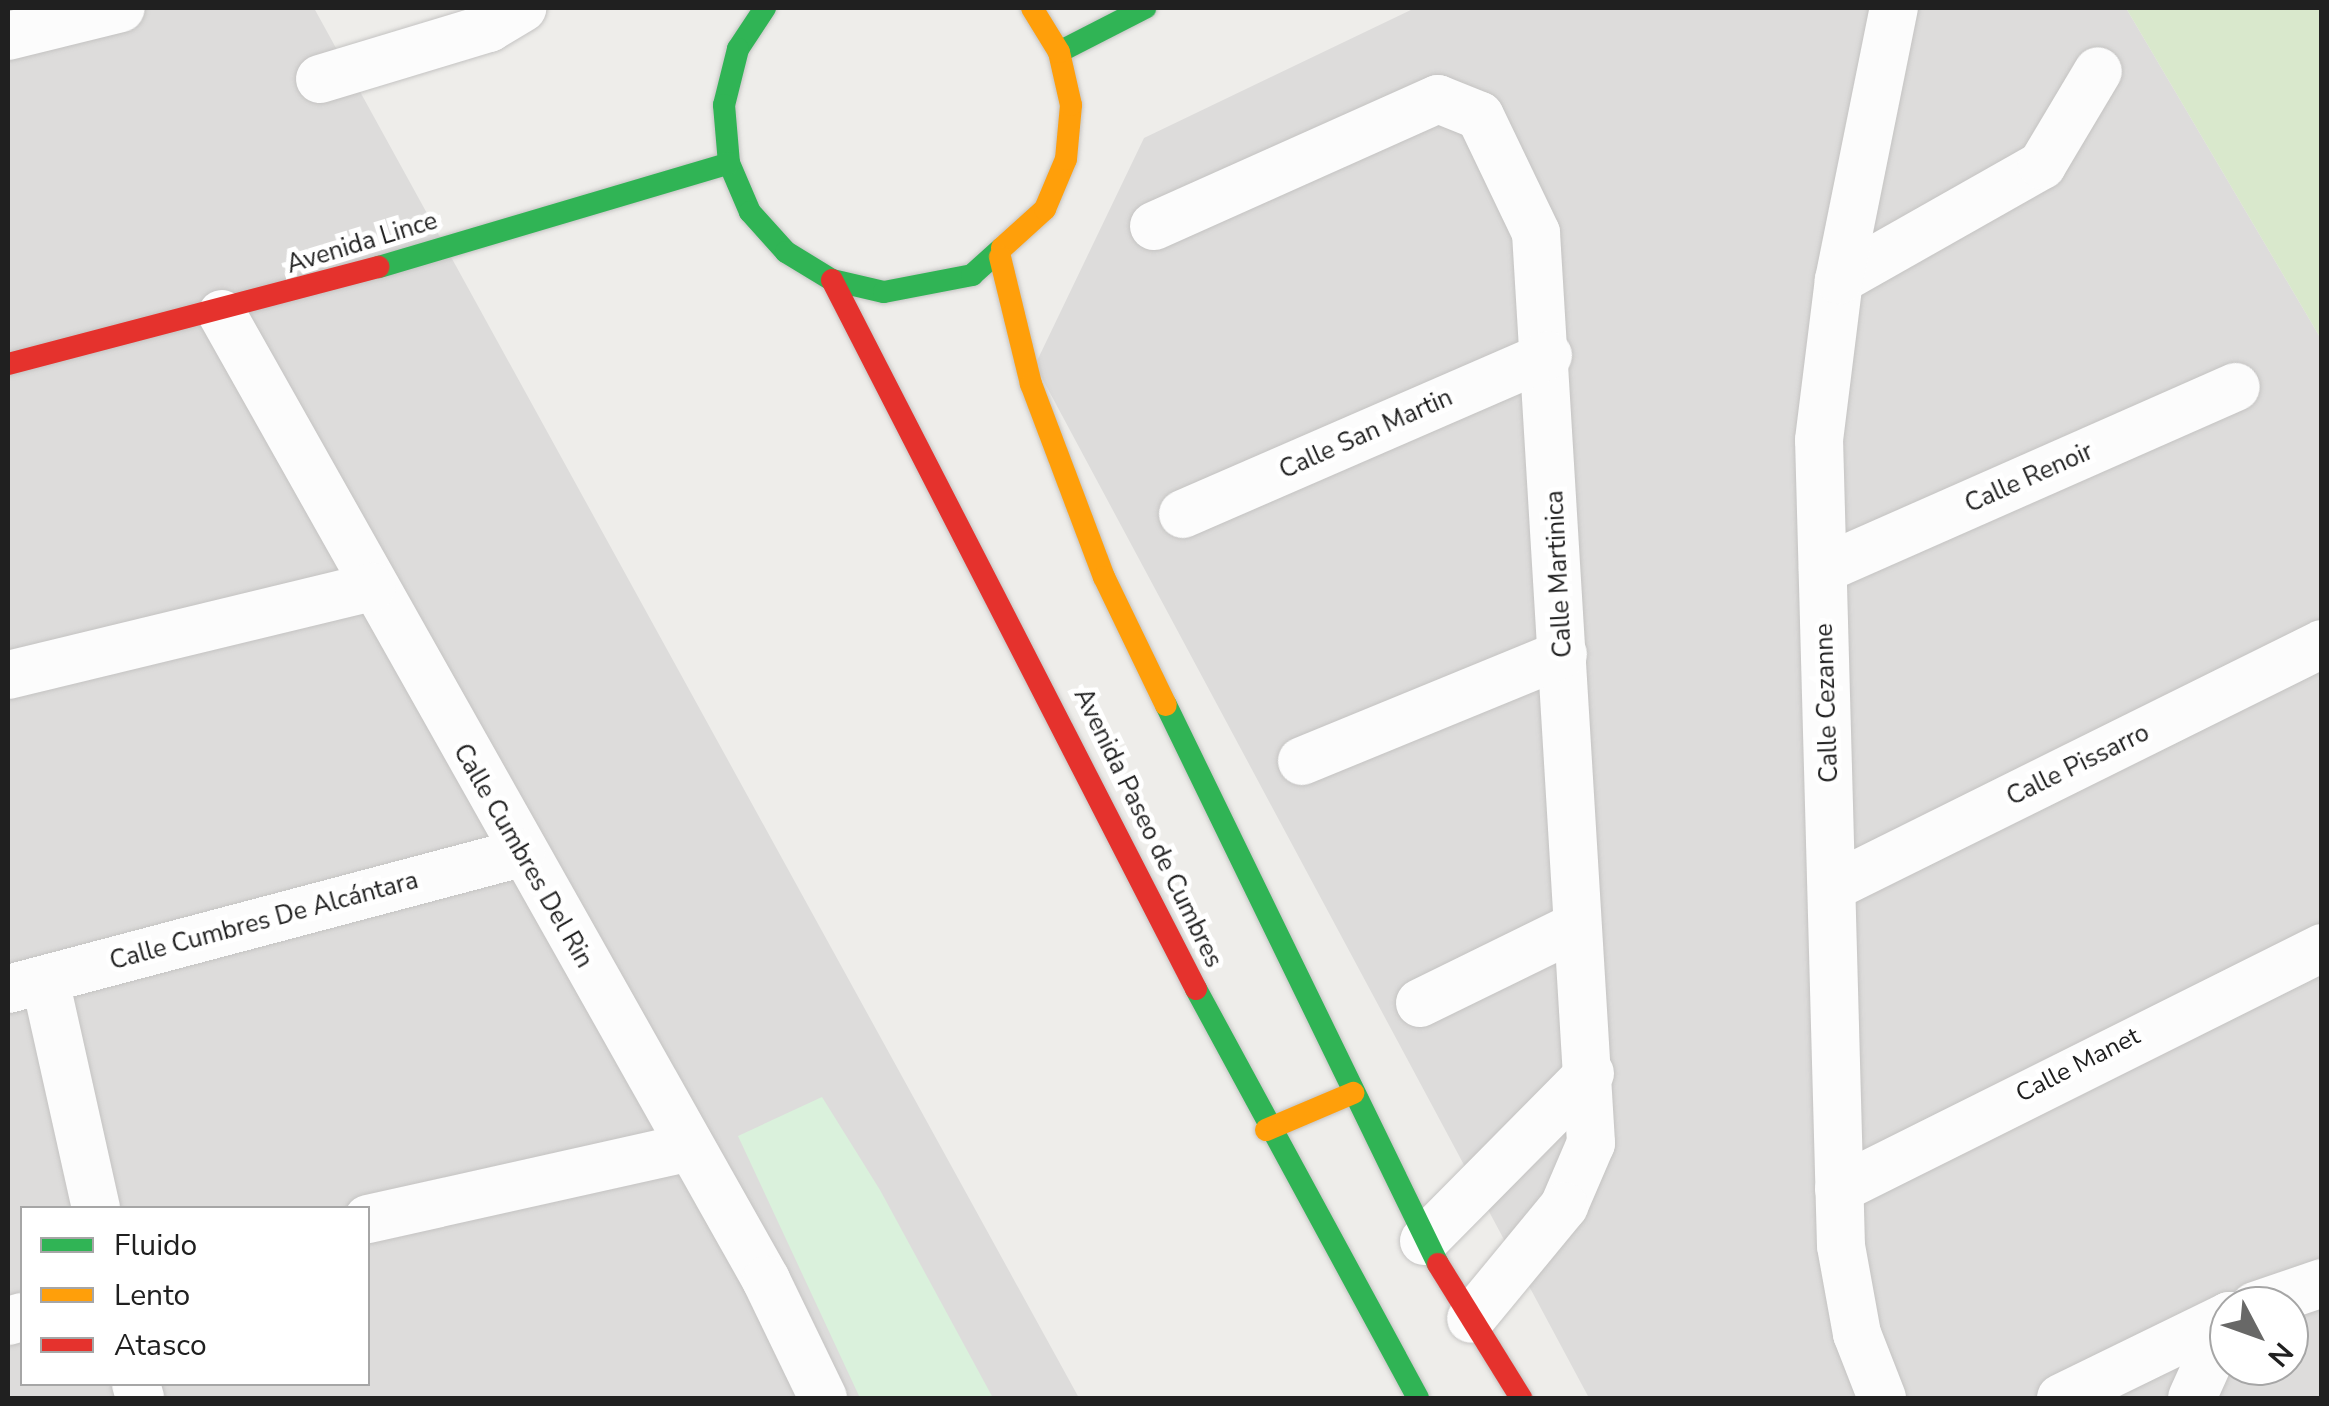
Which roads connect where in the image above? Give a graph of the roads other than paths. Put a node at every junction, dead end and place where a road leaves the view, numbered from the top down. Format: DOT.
graph roads {
  1 [pos="122,8"];
  2 [pos="522,8"];
  3 [pos="765,8"];
  4 [pos="1032,8"];
  5 [pos="1145,8"];
  6 [pos="1894,8"];
  7 [pos="8,36"];
  8 [pos="1059,52"];
  9 [pos="2098,71"];
  10 [pos="320,78"];
  11 [pos="729,163"];
  12 [pos="1154,226"];
  13 [pos="1000,257"];
  14 [pos="832,280"];
  15 [pos="1839,280"];
  16 [pos="222,314"];
  17 [pos="1548,355"];
  18 [pos="8,364"];
  19 [pos="2236,387"];
  20 [pos="1183,514"];
  21 [pos="1822,569"];
  22 [pos="371,586"];
  23 [pos="2322,644"];
  24 [pos="1564,654"];
  25 [pos="8,675"];
  26 [pos="1302,761"];
  27 [pos="521,853"];
  28 [pos="1834,886"];
  29 [pos="1575,927"];
  30 [pos="2322,948"];
  31 [pos="26,985"];
  32 [pos="1420,1004"];
  33 [pos="1590,1073"];
  34 [pos="1354,1094"];
  35 [pos="1266,1130"];
  36 [pos="688,1146"];
  37 [pos="1840,1189"];
  38 [pos="95,1206"];
  39 [pos="370,1219"];
  40 [pos="1424,1241"];
  41 [pos="1470,1318"];
  42 [pos="2209,1326"];
  43 [pos="2209,1360"];
  44 [pos="823,1398"];
  45 [pos="1418,1398"];
  46 [pos="1521,1398"];
  47 [pos="1882,1398"];
  48 [pos="2061,1398"];
  49 [pos="2192,1398"];
  1 -- 7 [label="street"];
  2 -- 10 [label="street"];
  3 -- 11 [label="street"];
  4 -- 8 [label="street"];
  5 -- 8 [label="street"];
  6 -- 15 [label="street, Calle Cezanne"];
  8 -- 13 [label="street"];
  9 -- 15 [label="street"];
  11 -- 14 [label="street"];
  11 -- 16 [label="street, Avenida Lince"];
  12 -- 17 [label="street, Calle Martinica"];
  13 -- 14 [label="street"];
  13 -- 34 [label="street"];
  14 -- 35 [label="street, Avenida Paseo de Cumbres"];
  15 -- 21 [label="street, Calle Cezanne"];
  16 -- 18 [label="street, Avenida Lince"];
  16 -- 22 [label="street, Calle Cumbres Del Rin"];
  17 -- 20 [label="street, Calle San Martin"];
  17 -- 24 [label="street, Calle Martinica"];
  19 -- 21 [label="street, Calle Renoir"];
  21 -- 28 [label="street, Calle Cezanne"];
  22 -- 25 [label="street"];
  22 -- 27 [label="street, Calle Cumbres Del Rin"];
  23 -- 28 [label="street, Calle Pissarro"];
  24 -- 26 [label="street"];
  24 -- 29 [label="street, Calle Martinica"];
  27 -- 31 [label="street, Calle Cumbres De Alcántara"];
  27 -- 36 [label="street, Calle Cumbres Del Rin"];
  28 -- 37 [label="street, Calle Cezanne"];
  29 -- 32 [label="street"];
  29 -- 33 [label="street, Calle Martinica"];
  30 -- 37 [label="street, Calle Manet"];
  31 -- 38 [label="street"];
  33 -- 40 [label="street"];
  33 -- 41 [label="street, Calle Martinica"];
  34 -- 35 [label="street"];
  34 -- 40 [label="street"];
  35 -- 45 [label="street, Avenida Paseo de Cumbres"];
  36 -- 39 [label="street"];
  36 -- 44 [label="street, Calle Cumbres Del Rin"];
  37 -- 47 [label="street, Calle Cezanne"];
  40 -- 41 [label="street"];
  41 -- 46 [label="street"];
  42 -- 48 [label="street"];
  43 -- 49 [label="street"];
}
